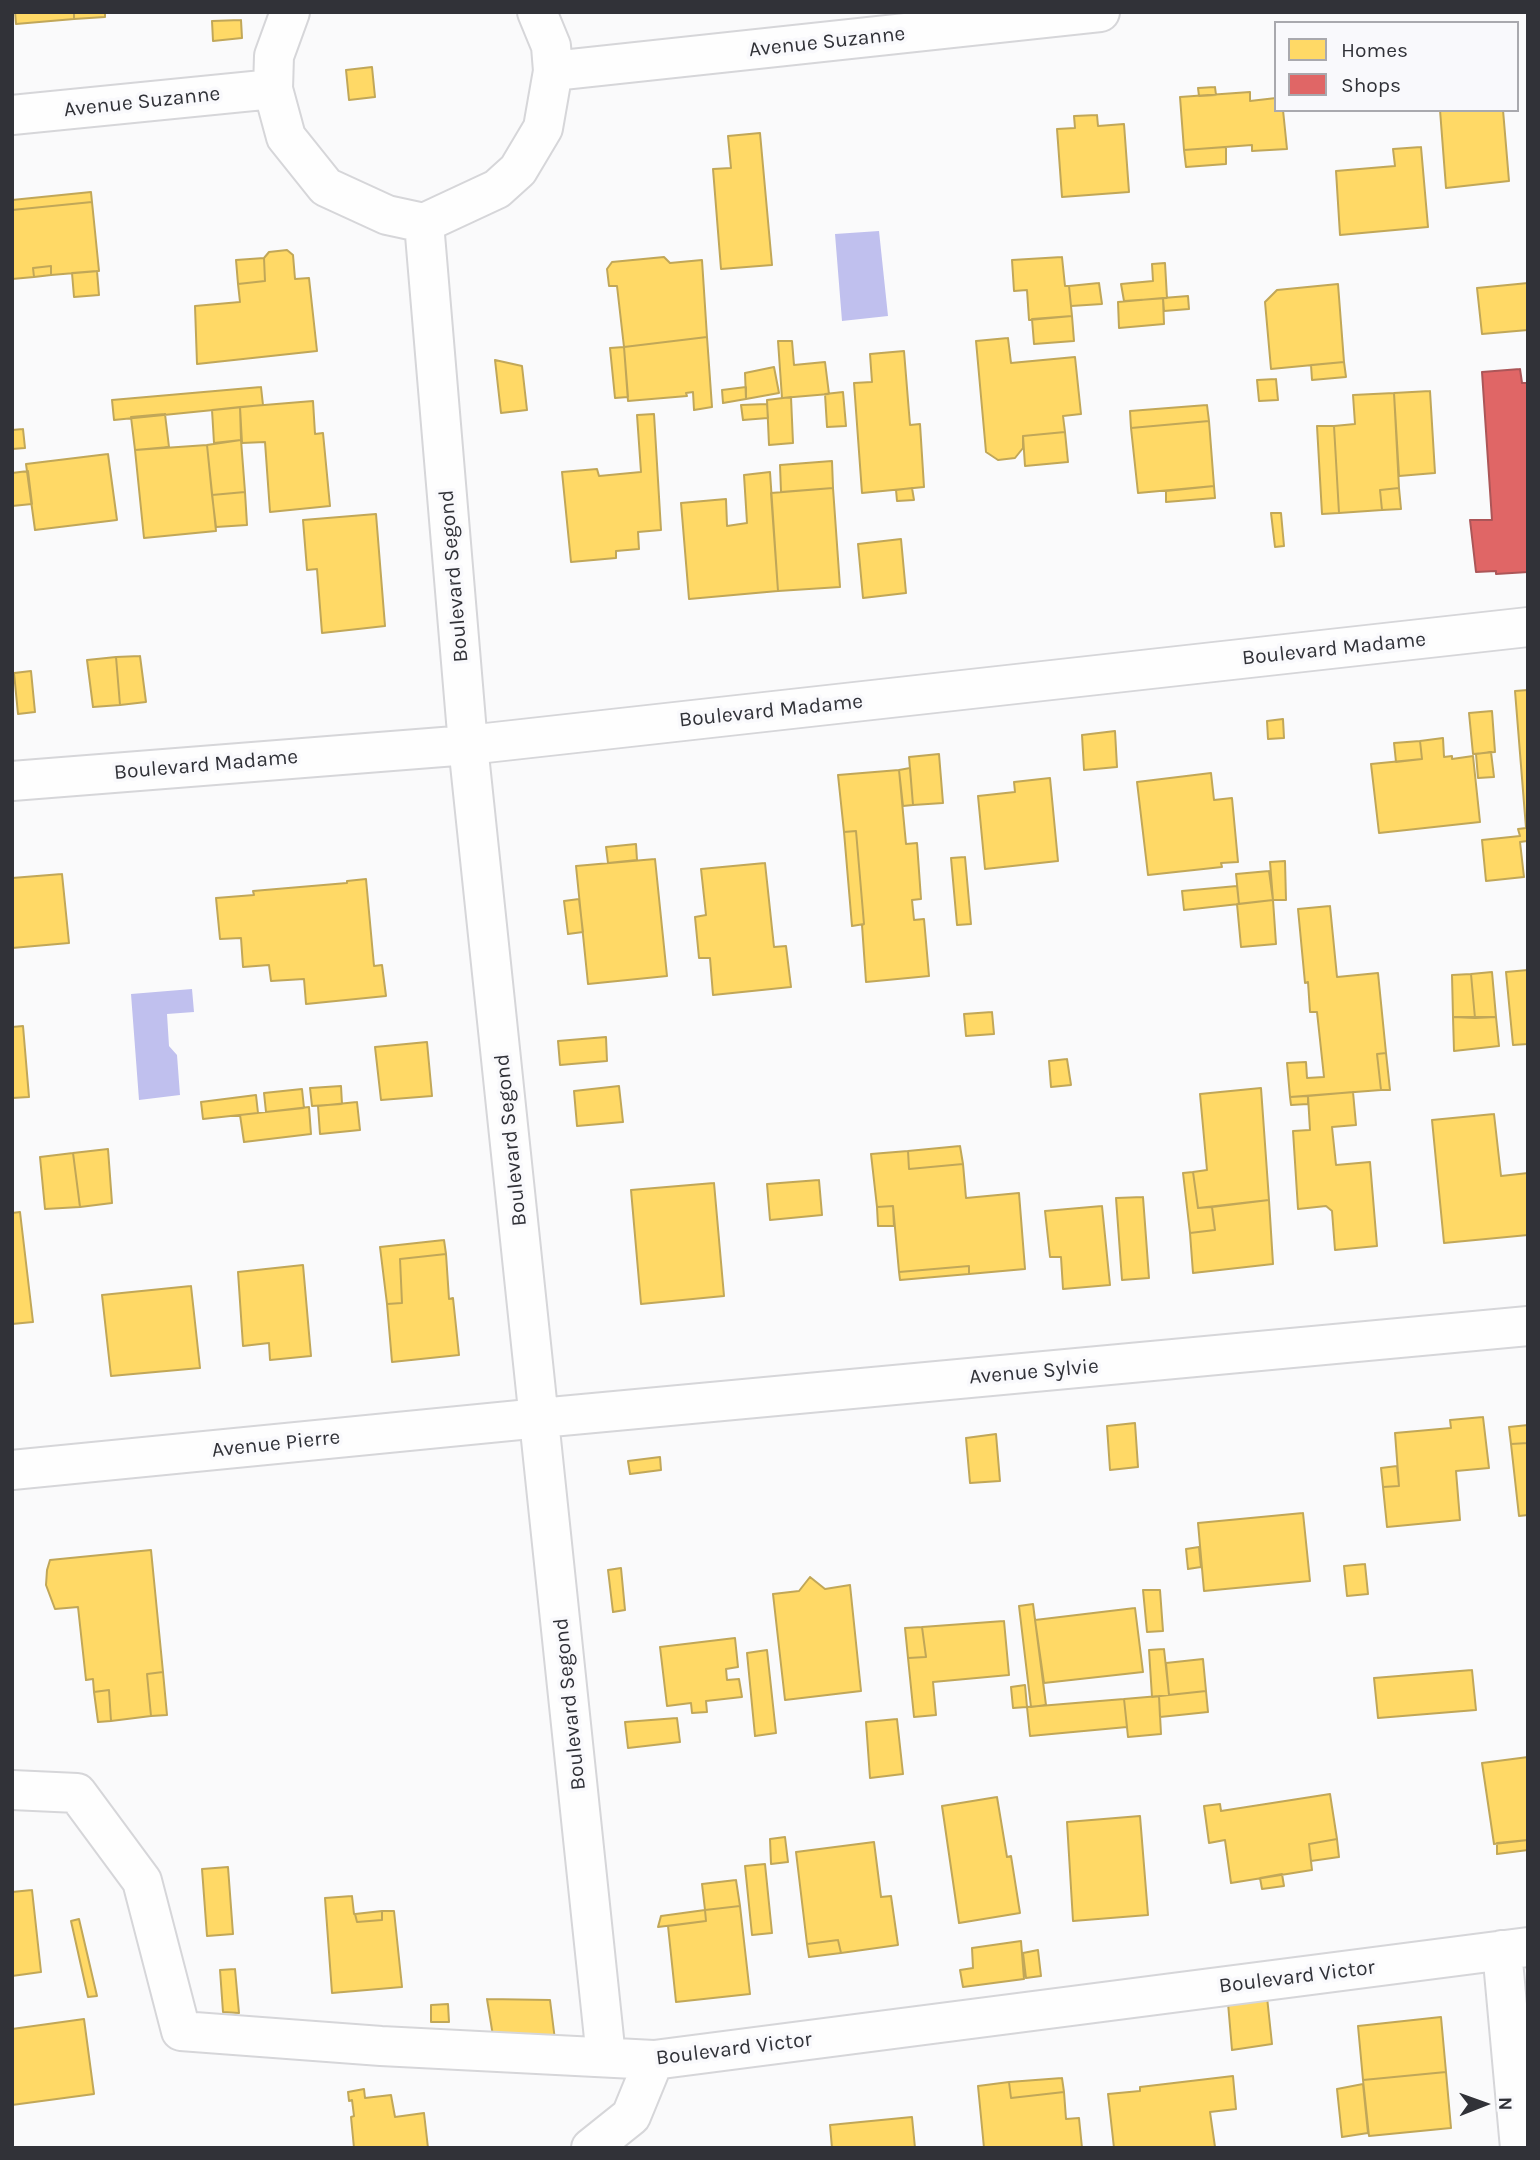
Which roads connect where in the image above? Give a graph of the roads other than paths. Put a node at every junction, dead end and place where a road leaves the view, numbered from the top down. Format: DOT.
graph roads {
  1 [pos="290,12"];
  2 [pos="537,12"];
  3 [pos="1100,12"];
  4 [pos="553,71"];
  5 [pos="273,89"];
  6 [pos="12,115"];
  7 [pos="425,223"];
  8 [pos="1528,627"];
  9 [pos="468,745"];
  10 [pos="12,780"];
  11 [pos="1528,1326"];
  12 [pos="540,1418"];
  13 [pos="12,1470"];
  14 [pos="12,1790"];
  15 [pos="1515,1949"];
  16 [pos="606,2057"];
  17 [pos="653,2060"];
  18 [pos="591,2148"];
  19 [pos="1520,2148"];
  1 -- 5 [label="street"];
  2 -- 4 [label="street"];
  3 -- 4 [label="street, Avenue Suzanne"];
  4 -- 7 [label="street"];
  5 -- 6 [label="street, Avenue Suzanne"];
  5 -- 7 [label="street"];
  7 -- 9 [label="street, Boulevard Segond"];
  8 -- 9 [label="street, Boulevard Madame"];
  9 -- 10 [label="street, Boulevard Madame"];
  9 -- 12 [label="street, Boulevard Segond"];
  11 -- 12 [label="street, Avenue Sylvie"];
  12 -- 13 [label="street, Avenue Pierre"];
  12 -- 16 [label="street, Boulevard Segond"];
  14 -- 16 [label="street, Boulevard Victor"];
  15 -- 17 [label="street, Boulevard Victor"];
  15 -- 19 [label="street"];
  16 -- 17 [label="street, Boulevard Victor"];
  17 -- 18 [label="street"];
}
